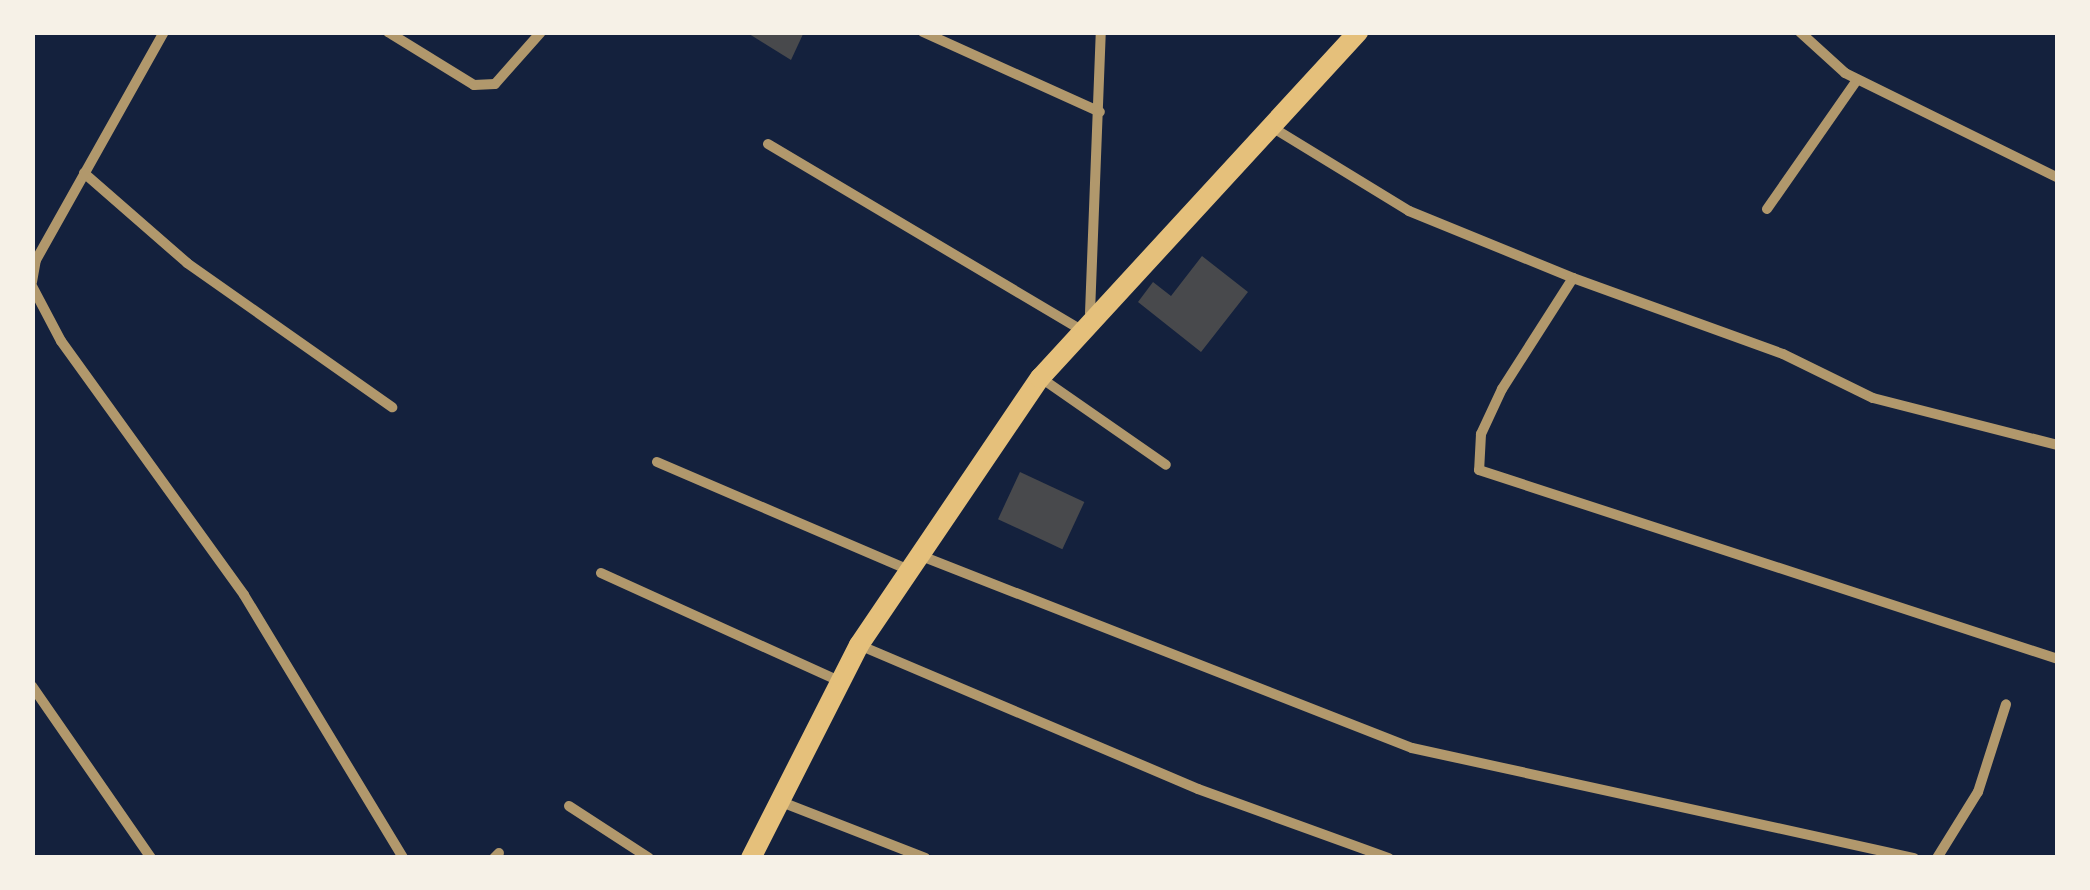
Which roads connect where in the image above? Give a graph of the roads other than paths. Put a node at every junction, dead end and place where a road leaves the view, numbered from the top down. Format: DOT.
graph roads {
  1 [pos="164,32"];
  2 [pos="388,32"];
  3 [pos="541,32"];
  4 [pos="923,32"];
  5 [pos="1101,32"];
  6 [pos="1358,32"];
  7 [pos="1800,32"];
  8 [pos="1857,80"];
  9 [pos="1100,112"];
  10 [pos="1266,123"];
  11 [pos="768,144"];
  12 [pos="84,172"];
  13 [pos="2058,178"];
  14 [pos="1767,209"];
  15 [pos="1573,278"];
  16 [pos="32,284"];
  17 [pos="1084,321"];
  18 [pos="1040,378"];
  19 [pos="392,407"];
  20 [pos="2058,445"];
  21 [pos="658,462"];
  22 [pos="1166,465"];
  23 [pos="912,562"];
  24 [pos="601,573"];
  25 [pos="860,645"];
  26 [pos="2058,659"];
  27 [pos="839,680"];
  28 [pos="32,686"];
  29 [pos="2006,704"];
  30 [pos="779,801"];
  31 [pos="569,806"];
  32 [pos="151,858"];
  33 [pos="404,858"];
  34 [pos="648,858"];
  35 [pos="751,858"];
  36 [pos="926,858"];
  37 [pos="1389,858"];
  38 [pos="1914,858"];
  39 [pos="1937,858"];
  1 -- 12 [label="street"];
  2 -- 3 [label="street"];
  4 -- 9 [label="street"];
  5 -- 9 [label="street"];
  6 -- 10 [label="main road"];
  7 -- 8 [label="street"];
  8 -- 13 [label="street"];
  8 -- 14 [label="street"];
  9 -- 17 [label="street"];
  10 -- 15 [label="street"];
  10 -- 17 [label="main road"];
  11 -- 17 [label="street"];
  12 -- 16 [label="street"];
  12 -- 19 [label="street"];
  15 -- 20 [label="street"];
  15 -- 26 [label="street"];
  16 -- 33 [label="street"];
  17 -- 18 [label="main road"];
  18 -- 22 [label="street"];
  18 -- 23 [label="main road"];
  21 -- 23 [label="street"];
  23 -- 25 [label="main road"];
  23 -- 38 [label="street"];
  24 -- 27 [label="street"];
  25 -- 27 [label="main road"];
  25 -- 37 [label="street"];
  27 -- 30 [label="main road"];
  28 -- 32 [label="street"];
  29 -- 39 [label="street"];
  30 -- 35 [label="main road"];
  30 -- 36 [label="street"];
  31 -- 34 [label="street"];
}
